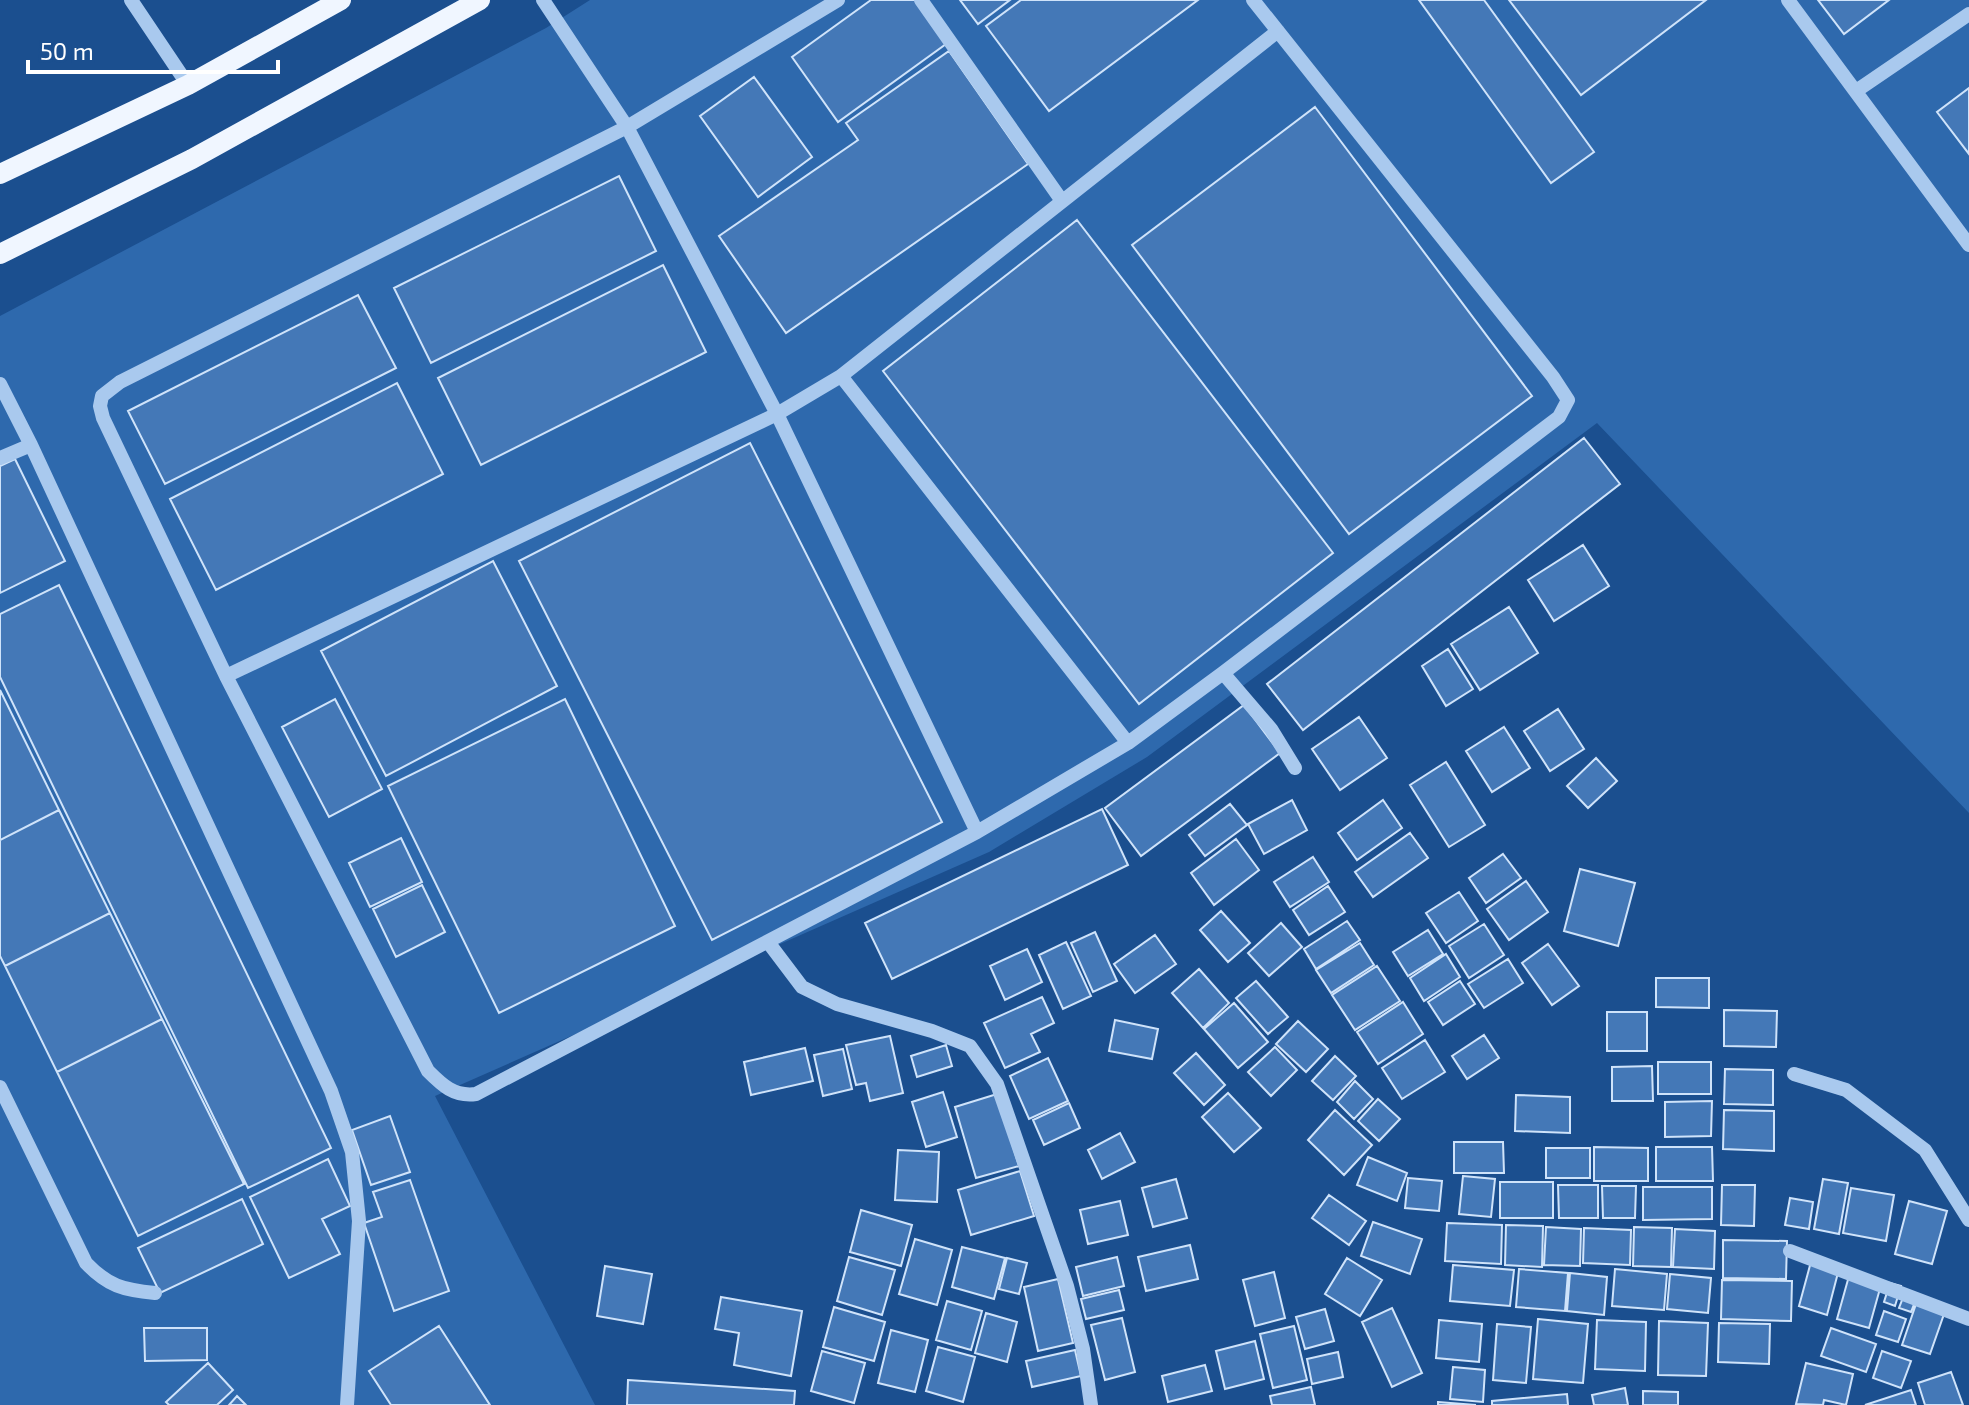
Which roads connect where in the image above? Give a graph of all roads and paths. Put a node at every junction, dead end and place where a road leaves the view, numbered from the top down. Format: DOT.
graph roads {
  1 [pos="131,0"];
  2 [pos="341,0"];
  3 [pos="480,0"];
  4 [pos="543,0"];
  5 [pos="838,0"];
  6 [pos="921,0"];
  7 [pos="1253,0"];
  8 [pos="1788,0"];
  9 [pos="1969,14"];
  10 [pos="1278,31"];
  11 [pos="188,85"];
  12 [pos="1856,91"];
  13 [pos="627,127"];
  14 [pos="0,174"];
  15 [pos="1062,201"];
  16 [pos="1969,245"];
  17 [pos="0,254"];
  18 [pos="841,376"];
  19 [pos="0,384"];
  20 [pos="777,414"];
  21 [pos="31,445"];
  22 [pos="0,458"];
  23 [pos="1223,673"];
  24 [pos="226,676"];
  25 [pos="1128,743"];
  26 [pos="1295,768"];
  27 [pos="977,832"];
  28 [pos="768,942"];
  29 [pos="1794,1074"];
  30 [pos="0,1087"];
  31 [pos="1969,1220"];
  32 [pos="1790,1251"];
  33 [pos="155,1293"];
  34 [pos="1969,1319"];
  35 [pos="347,1405"];
  36 [pos="1091,1405"];
  1 -- 11 [label="street"];
  2 -- 11 [label="main road"];
  3 -- 17 [label="main road"];
  4 -- 13 [label="street"];
  5 -- 13 [label="street"];
  6 -- 15 [label="street"];
  7 -- 10 [label="street"];
  8 -- 12 [label="street"];
  9 -- 12 [label="street"];
  10 -- 15 [label="street"];
  10 -- 23 [label="street"];
  11 -- 14 [label="main road"];
  12 -- 16 [label="street"];
  13 -- 20 [label="street"];
  13 -- 24 [label="street"];
  15 -- 18 [label="street"];
  18 -- 20 [label="street"];
  18 -- 25 [label="street"];
  19 -- 21 [label="street"];
  20 -- 24 [label="street"];
  20 -- 27 [label="street"];
  21 -- 22 [label="street"];
  21 -- 35 [label="street"];
  23 -- 25 [label="street"];
  23 -- 26 [label="street"];
  24 -- 28 [label="street"];
  25 -- 27 [label="street"];
  27 -- 28 [label="street"];
  28 -- 36 [label="street"];
  29 -- 31 [label="street"];
  30 -- 33 [label="street"];
  32 -- 34 [label="street"];
}
